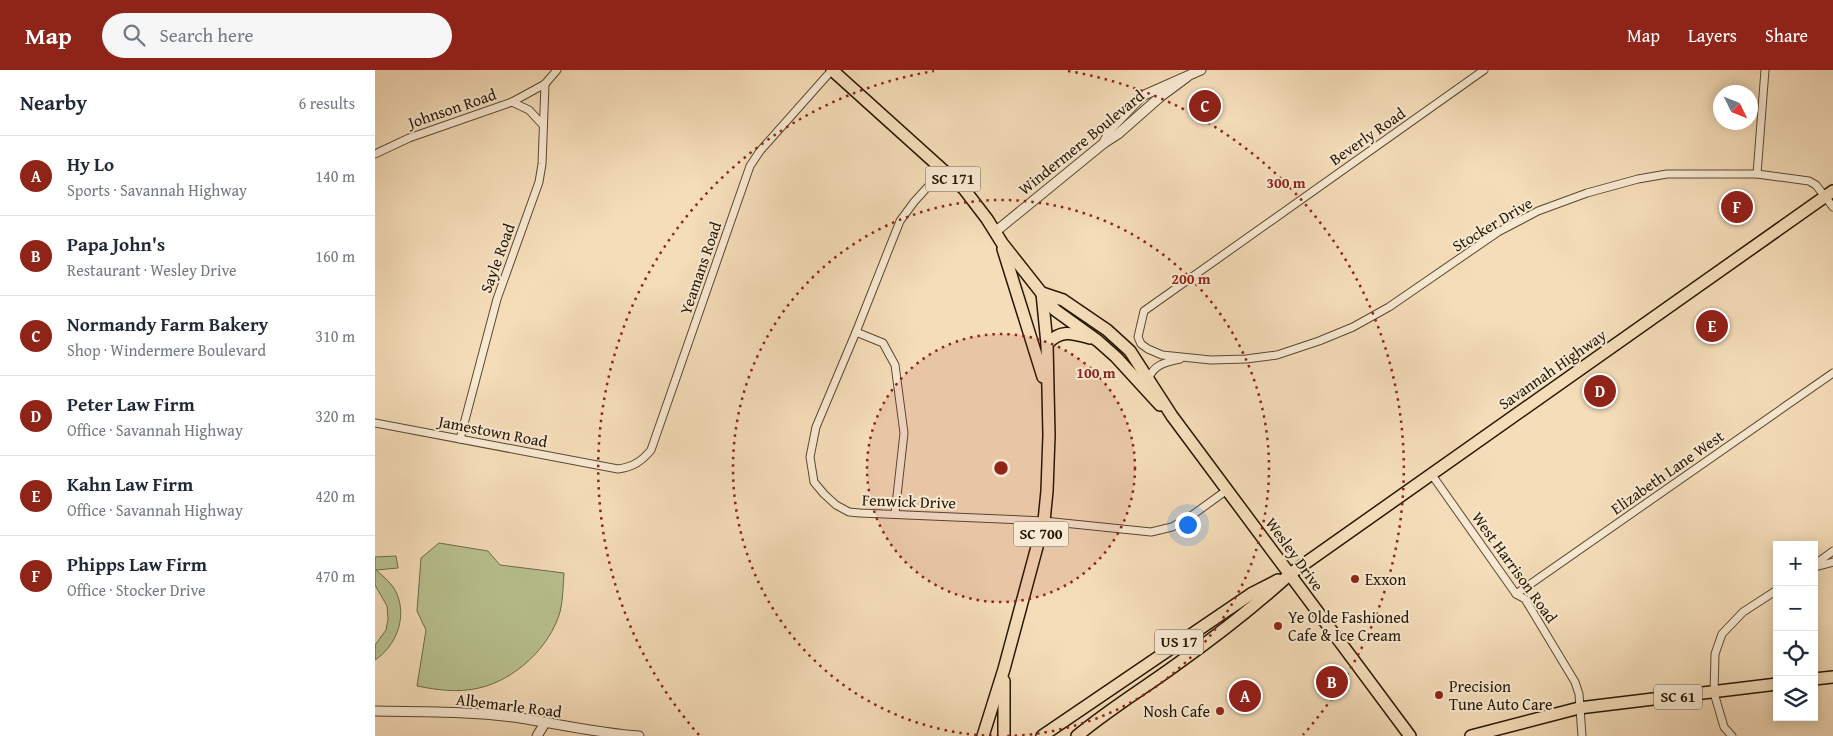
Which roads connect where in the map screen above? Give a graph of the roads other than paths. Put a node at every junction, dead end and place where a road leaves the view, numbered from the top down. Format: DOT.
graph roads {
  1 [pos="557,70"];
  2 [pos="832,70"];
  3 [pos="1201,70"];
  4 [pos="1484,70"];
  5 [pos="1765,70"];
  6 [pos="1187,77"];
  7 [pos="545,84"];
  8 [pos="512,102"];
  9 [pos="543,125"];
  10 [pos="1104,143"];
  11 [pos="375,154"];
  12 [pos="943,170"];
  13 [pos="1757,174"];
  14 [pos="1829,194"];
  15 [pos="1833,207"];
  16 [pos="995,232"];
  17 [pos="1002,243"];
  18 [pos="1042,294"];
  19 [pos="1144,311"];
  20 [pos="856,332"];
  21 [pos="1098,341"];
  22 [pos="1047,344"];
  23 [pos="1186,358"];
  24 [pos="1833,373"];
  25 [pos="1149,378"];
  26 [pos="1047,394"];
  27 [pos="1172,416"];
  28 [pos="375,423"];
  29 [pos="460,439"];
  30 [pos="606,467"];
  31 [pos="1432,475"];
  32 [pos="1227,490"];
  33 [pos="895,514"];
  34 [pos="1044,521"];
  35 [pos="1833,551"];
  36 [pos="1833,562"];
  37 [pos="1818,563"];
  38 [pos="1818,565"];
  39 [pos="1290,574"];
  40 [pos="1773,593"];
  41 [pos="1516,594"];
  42 [pos="1004,669"];
  43 [pos="1833,677"];
  44 [pos="1818,679"];
  45 [pos="1773,685"];
  46 [pos="1714,693"];
  47 [pos="1579,708"];
  48 [pos="375,711"];
  49 [pos="545,723"];
  50 [pos="537,736"];
  51 [pos="639,736"];
  52 [pos="983,736"];
  53 [pos="1004,736"];
  54 [pos="1042,736"];
  55 [pos="1077,736"];
  56 [pos="1410,736"];
  57 [pos="1471,736"];
  58 [pos="1582,736"];
  59 [pos="1732,736"];
  1 -- 7 [label="street, Johnson Road"];
  2 -- 12 [label="main road, SC 171"];
  2 -- 30 [label="street, Yeamans Road"];
  3 -- 6 [label="street, Windermere Boulevard"];
  4 -- 19 [label="street, Beverly Road"];
  5 -- 13 [label="street"];
  6 -- 10 [label="street, Windermere Boulevard"];
  6 -- 10 [label="street, Windermere Boulevard"];
  7 -- 8 [label="street, Johnson Road"];
  7 -- 9 [label="street, Sayle Road"];
  8 -- 9 [label="street, Johnson Road"];
  8 -- 11 [label="street, Johnson Road"];
  9 -- 29 [label="street, Sayle Road"];
  10 -- 16 [label="street, Windermere Boulevard"];
  12 -- 16 [label="main road, SC 171"];
  12 -- 20 [label="street, Fenwick Drive"];
  13 -- 14 [label="street, Stocker Drive"];
  13 -- 23 [label="street, Stocker Drive"];
  14 -- 15 [label="street, Stocker Drive"];
  14 -- 31 [label="main road, Savannah Highway / US 17"];
  16 -- 17 [label="main road, SC 171"];
  17 -- 18 [label="main road, SC 171"];
  17 -- 26 [label="main road, SC 700"];
  18 -- 21 [label="main road, Wesley Drive"];
  18 -- 22 [label="main road, SC 700"];
  18 -- 25 [label="main road, Wesley Drive"];
  19 -- 23 [label="street, Stocker Drive"];
  20 -- 33 [label="street"];
  20 -- 33 [label="street, Fenwick Drive"];
  21 -- 22 [label="main road"];
  21 -- 27 [label="main road, Wesley Drive"];
  22 -- 26 [label="main road, SC 700"];
  23 -- 25 [label="street, Stocker Drive"];
  24 -- 41 [label="street, Elizabeth Lane West"];
  25 -- 27 [label="main road, Wesley Drive"];
  26 -- 34 [label="main road, SC 700"];
  27 -- 32 [label="main road, Wesley Drive"];
  28 -- 29 [label="street, Jamestown Road"];
  29 -- 30 [label="street, Jamestown Road"];
  31 -- 39 [label="main road, Savannah Highway / US 17"];
  31 -- 41 [label="street, West Harrison Road"];
  32 -- 34 [label="street, Fenwick Drive"];
  32 -- 39 [label="main road, Wesley Drive"];
  33 -- 34 [label="street, Fenwick Drive"];
  34 -- 42 [label="main road, SC 700"];
  35 -- 37 [label="street"];
  36 -- 38 [label="street"];
  39 -- 54 [label="main road, Savannah Highway / US 17"];
  39 -- 55 [label="main road, Savannah Highway / US 17"];
  39 -- 56 [label="main road, Wesley Drive"];
  40 -- 46 [label="street"];
  41 -- 47 [label="street, West Harrison Road"];
  42 -- 52 [label="main road, SC 700"];
  42 -- 53 [label="main road, SC 700"];
  43 -- 44 [label="main road"];
  45 -- 46 [label="main road, SC 61"];
  46 -- 47 [label="main road, SC 61"];
  46 -- 59 [label="street"];
  47 -- 57 [label="main road, SC 61"];
  47 -- 58 [label="street, West Harrison Road"];
  48 -- 49 [label="street, Albemarle Road"];
  49 -- 50 [label="street"];
  49 -- 51 [label="street, Albemarle Road"];
}
